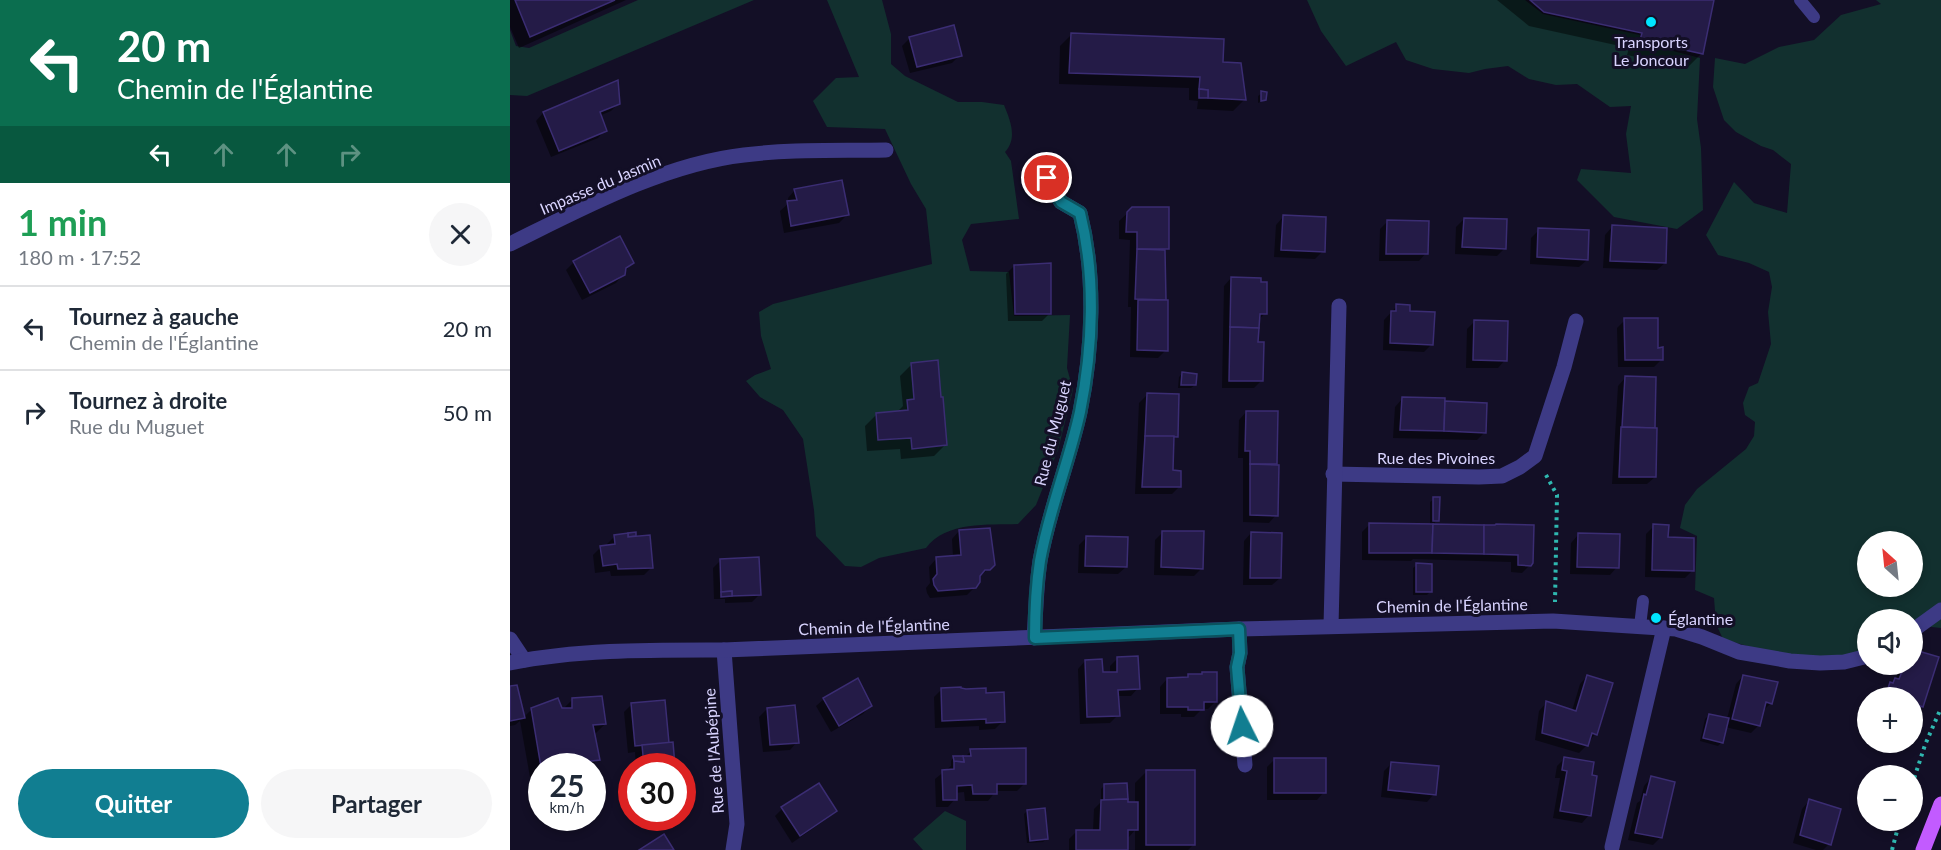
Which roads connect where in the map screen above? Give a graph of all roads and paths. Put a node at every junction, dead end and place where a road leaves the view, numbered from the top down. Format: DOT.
graph roads {
  1 [pos="1800,0"];
  2 [pos="1814,17"];
  3 [pos="886,150"];
  4 [pos="1047,178"];
  5 [pos="510,244"];
  6 [pos="1339,306"];
  7 [pos="1576,321"];
  8 [pos="1534,456"];
  9 [pos="1334,474"];
  10 [pos="1643,600"];
  11 [pos="1555,604"];
  12 [pos="1941,610"];
  13 [pos="1923,623"];
  14 [pos="1331,626"];
  15 [pos="1640,626"];
  16 [pos="1664,628"];
  17 [pos="1239,629"];
  18 [pos="1035,638"];
  19 [pos="510,639"];
  20 [pos="724,650"];
  21 [pos="1857,659"];
  22 [pos="517,662"];
  23 [pos="1941,708"];
  24 [pos="1245,765"];
  25 [pos="1919,765"];
  26 [pos="1941,804"];
  27 [pos="1897,831"];
  28 [pos="1612,847"];
  29 [pos="733,850"];
  30 [pos="1892,850"];
  31 [pos="1923,850"];
  1 -- 2 [label="lane"];
  3 -- 5 [label="street, Impasse du Jasmin"];
  4 -- 18 [label="street, Rue du Muguet"];
  6 -- 9 [label="street"];
  7 -- 8 [label="street"];
  8 -- 9 [label="street, Rue des Pivoines"];
  8 -- 11 [label="path"];
  9 -- 14 [label="street"];
  10 -- 15 [label="lane"];
  12 -- 13 [label="street"];
  14 -- 15 [label="street, Chemin de l'Églantine"];
  14 -- 17 [label="street, Chemin de l'Églantine"];
  15 -- 16 [label="street, Chemin de l'Églantine"];
  16 -- 21 [label="street, Chemin de l'Églantine"];
  16 -- 28 [label="street"];
  17 -- 18 [label="street, Chemin de l'Églantine"];
  17 -- 24 [label="street"];
  18 -- 20 [label="street, Chemin de l'Églantine"];
  19 -- 22 [label="street"];
  20 -- 22 [label="street, Chemin de l'Églantine"];
  20 -- 29 [label="street, Rue de l'Aubépine"];
  23 -- 25 [label="path"];
  26 -- 31 [label="main road"];
  27 -- 30 [label="path"];
}
